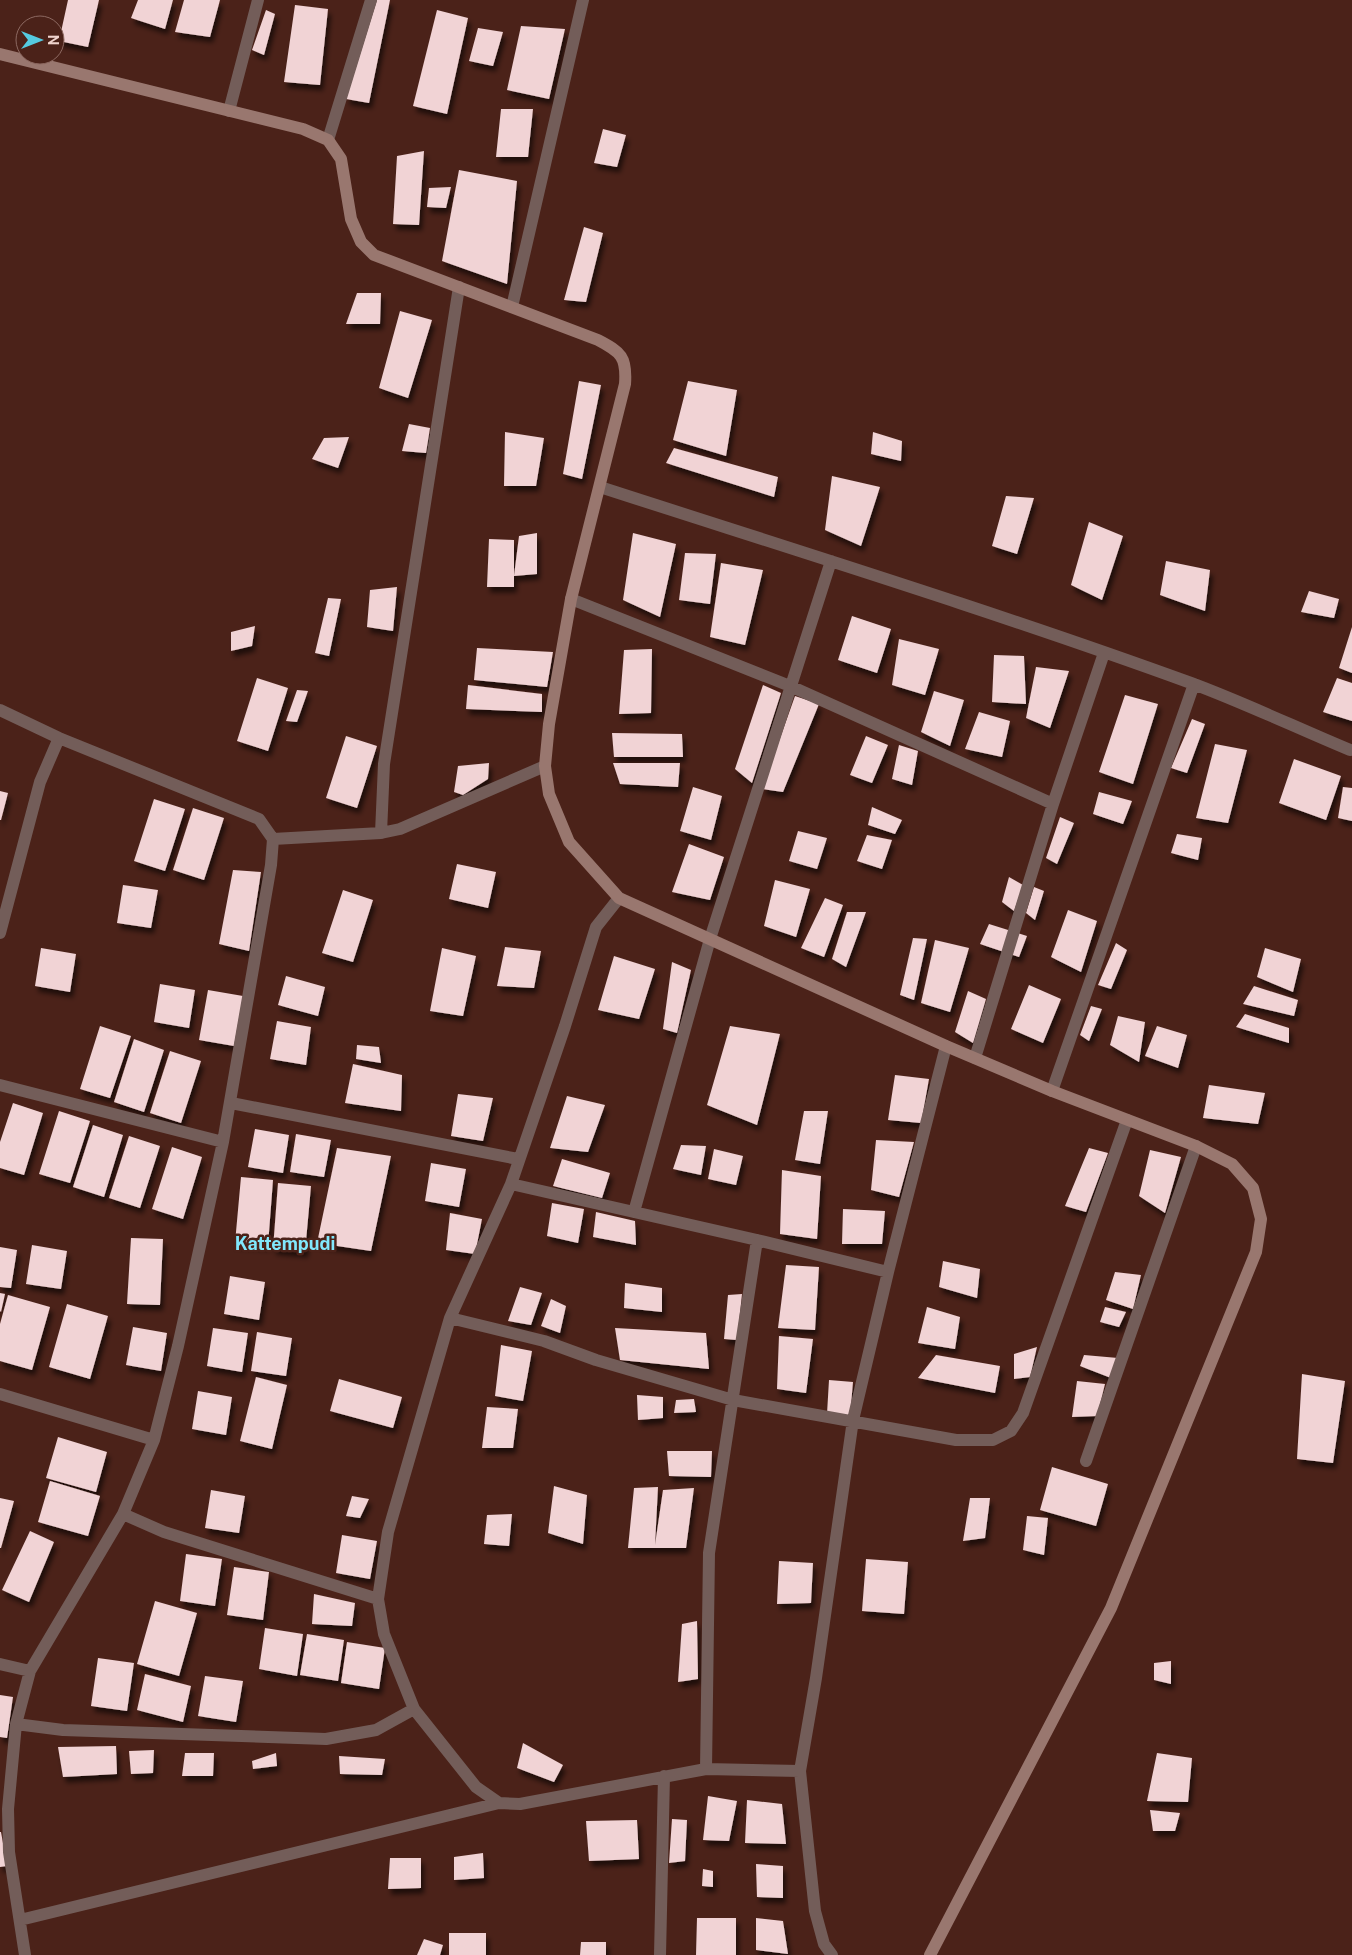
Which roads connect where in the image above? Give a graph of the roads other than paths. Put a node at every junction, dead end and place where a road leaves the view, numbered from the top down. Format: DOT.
graph roads {
  1 [pos="258,0"];
  2 [pos="371,0"];
  3 [pos="583,0"];
  4 [pos="0,54"];
  5 [pos="229,111"];
  6 [pos="328,140"];
  7 [pos="459,287"];
  8 [pos="512,307"];
  9 [pos="600,487"];
  10 [pos="831,562"];
  11 [pos="571,599"];
  12 [pos="1104,652"];
  13 [pos="1194,684"];
  14 [pos="790,686"];
  15 [pos="0,710"];
  16 [pos="59,738"];
  17 [pos="1350,750"];
  18 [pos="545,766"];
  19 [pos="1053,804"];
  20 [pos="380,833"];
  21 [pos="273,839"];
  22 [pos="619,898"];
  23 [pos="0,932"];
  24 [pos="710,939"];
  25 [pos="946,1046"];
  26 [pos="975,1058"];
  27 [pos="0,1085"];
  28 [pos="1052,1091"];
  29 [pos="231,1103"];
  30 [pos="1127,1120"];
  31 [pos="223,1142"];
  32 [pos="1196,1146"];
  33 [pos="518,1159"];
  34 [pos="511,1184"];
  35 [pos="634,1212"];
  36 [pos="757,1240"];
  37 [pos="888,1272"];
  38 [pos="450,1318"];
  39 [pos="0,1394"];
  40 [pos="733,1400"];
  41 [pos="853,1420"];
  42 [pos="154,1440"];
  43 [pos="1086,1461"];
  44 [pos="123,1514"];
  45 [pos="378,1599"];
  46 [pos="0,1664"];
  47 [pos="30,1671"];
  48 [pos="414,1709"];
  49 [pos="16,1724"];
  50 [pos="706,1769"];
  51 [pos="800,1771"];
  52 [pos="664,1776"];
  53 [pos="498,1803"];
  54 [pos="20,1920"];
  55 [pos="25,1955"];
  56 [pos="660,1955"];
  57 [pos="832,1955"];
  58 [pos="930,1955"];
  1 -- 5 [label="street"];
  2 -- 6 [label="street"];
  3 -- 8 [label="street"];
  4 -- 5 [label="street"];
  5 -- 6 [label="street"];
  6 -- 7 [label="street"];
  7 -- 8 [label="street"];
  7 -- 20 [label="street"];
  8 -- 9 [label="street"];
  9 -- 10 [label="street"];
  9 -- 11 [label="street"];
  10 -- 12 [label="street"];
  10 -- 14 [label="street"];
  11 -- 14 [label="street"];
  11 -- 18 [label="street"];
  12 -- 13 [label="street"];
  12 -- 19 [label="street"];
  13 -- 17 [label="street"];
  13 -- 28 [label="street"];
  14 -- 19 [label="street"];
  14 -- 24 [label="street"];
  15 -- 16 [label="street"];
  16 -- 21 [label="street"];
  16 -- 23 [label="street"];
  18 -- 20 [label="street"];
  18 -- 22 [label="street"];
  19 -- 26 [label="street"];
  20 -- 21 [label="street"];
  21 -- 29 [label="street"];
  22 -- 24 [label="street"];
  22 -- 33 [label="street"];
  24 -- 25 [label="street"];
  24 -- 35 [label="street"];
  25 -- 26 [label="street"];
  25 -- 37 [label="street"];
  26 -- 28 [label="street"];
  27 -- 31 [label="street"];
  28 -- 30 [label="street"];
  29 -- 31 [label="street"];
  29 -- 33 [label="street"];
  30 -- 32 [label="street"];
  30 -- 41 [label="street"];
  31 -- 42 [label="street"];
  32 -- 43 [label="street"];
  32 -- 58 [label="street"];
  33 -- 34 [label="street"];
  34 -- 35 [label="street"];
  34 -- 38 [label="street"];
  35 -- 36 [label="street"];
  36 -- 37 [label="street"];
  36 -- 40 [label="street"];
  37 -- 41 [label="street"];
  38 -- 40 [label="street"];
  38 -- 45 [label="street"];
  39 -- 42 [label="street"];
  40 -- 41 [label="street"];
  40 -- 50 [label="street"];
  41 -- 51 [label="street"];
  42 -- 44 [label="street"];
  44 -- 45 [label="street"];
  44 -- 47 [label="street"];
  45 -- 48 [label="street"];
  46 -- 47 [label="street"];
  47 -- 49 [label="street"];
  48 -- 49 [label="street"];
  48 -- 53 [label="street"];
  49 -- 54 [label="street"];
  50 -- 51 [label="street"];
  50 -- 52 [label="street"];
  51 -- 57 [label="street"];
  52 -- 53 [label="street"];
  52 -- 56 [label="street"];
  53 -- 54 [label="street"];
  54 -- 55 [label="street"];
}
